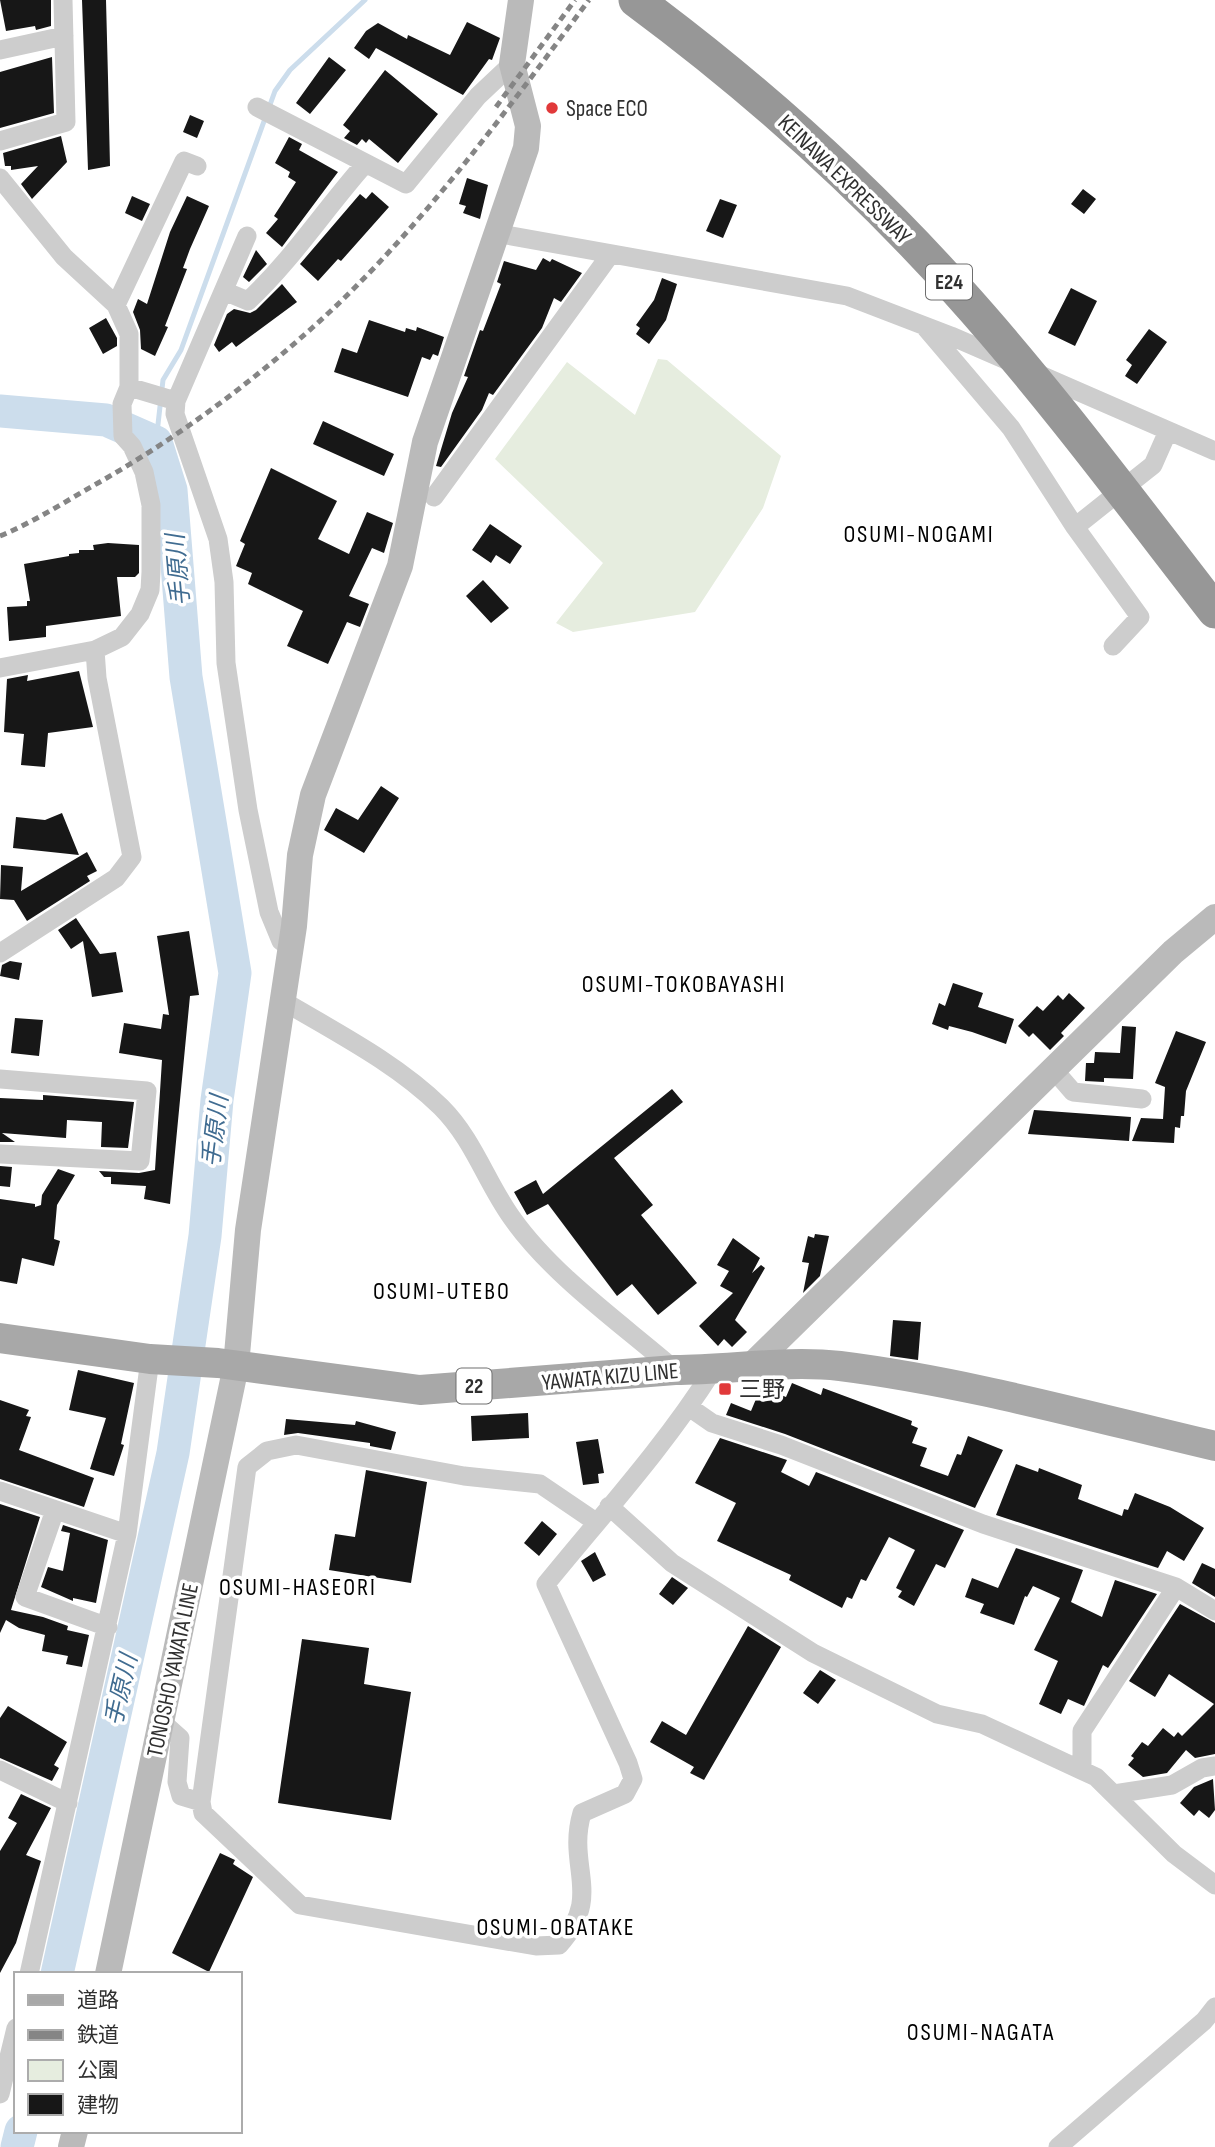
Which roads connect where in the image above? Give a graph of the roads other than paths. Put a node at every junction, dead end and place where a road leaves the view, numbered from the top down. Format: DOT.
graph roads {
  1 [pos="63,0"];
  2 [pos="520,0"];
  3 [pos="636,0"];
  4 [pos="64,36"];
  5 [pos="0,50"];
  6 [pos="512,64"];
  7 [pos="257,107"];
  8 [pos="0,141"];
  9 [pos="364,165"];
  10 [pos="197,166"];
  11 [pos="0,178"];
  12 [pos="495,233"];
  13 [pos="247,236"];
  14 [pos="610,255"];
  15 [pos="224,291"];
  16 [pos="116,305"];
  17 [pos="923,325"];
  18 [pos="126,396"];
  19 [pos="165,398"];
  20 [pos="1168,431"];
  21 [pos="1215,451"];
  22 [pos="434,497"];
  23 [pos="1075,527"];
  24 [pos="1215,611"];
  25 [pos="1113,646"];
  26 [pos="95,650"];
  27 [pos="0,668"];
  28 [pos="1215,917"];
  29 [pos="291,948"];
  30 [pos="0,953"];
  31 [pos="283,1001"];
  32 [pos="1054,1070"];
  33 [pos="0,1079"];
  34 [pos="1142,1099"];
  35 [pos="0,1154"];
  36 [pos="0,1338"];
  37 [pos="155,1360"];
  38 [pos="227,1364"];
  39 [pos="753,1364"];
  40 [pos="675,1370"];
  41 [pos="713,1370"];
  42 [pos="689,1407"];
  43 [pos="1215,1446"];
  44 [pos="0,1491"];
  45 [pos="609,1506"];
  46 [pos="55,1510"];
  47 [pos="596,1522"];
  48 [pos="127,1534"];
  49 [pos="1176,1587"];
  50 [pos="1215,1611"];
  51 [pos="108,1627"];
  52 [pos="161,1721"];
  53 [pos="1215,1766"];
  54 [pos="0,1770"];
  55 [pos="1082,1770"];
  56 [pos="1114,1794"];
  57 [pos="201,1802"];
  58 [pos="68,1804"];
  59 [pos="1215,1885"];
  60 [pos="29,1972"];
  61 [pos="108,1972"];
  62 [pos="1215,2007"];
  63 [pos="14,2036"];
  64 [pos="0,2095"];
  65 [pos="1058,2147"];
  1 -- 4 [label="street"];
  2 -- 6 [label="street"];
  3 -- 24 [label="highway, KEINAWA EXPRESSWAY / E24, bridge"];
  4 -- 5 [label="street"];
  4 -- 8 [label="street"];
  6 -- 9 [label="street"];
  6 -- 12 [label="street, TONOSHO YAWATA LINE"];
  7 -- 9 [label="street"];
  9 -- 15 [label="street"];
  10 -- 16 [label="street"];
  11 -- 16 [label="street"];
  12 -- 14 [label="street"];
  12 -- 29 [label="street, TONOSHO YAWATA LINE"];
  13 -- 15 [label="street"];
  14 -- 17 [label="street"];
  14 -- 22 [label="street"];
  15 -- 19 [label="street"];
  16 -- 18 [label="street"];
  17 -- 20 [label="street"];
  17 -- 23 [label="street"];
  18 -- 19 [label="street"];
  18 -- 26 [label="street"];
  19 -- 29 [label="street"];
  20 -- 21 [label="street"];
  20 -- 23 [label="street"];
  23 -- 25 [label="street"];
  26 -- 27 [label="street"];
  26 -- 30 [label="street"];
  28 -- 32 [label="street"];
  29 -- 31 [label="street, TONOSHO YAWATA LINE"];
  31 -- 38 [label="street, TONOSHO YAWATA LINE"];
  31 -- 40 [label="street"];
  32 -- 34 [label="street"];
  32 -- 39 [label="street"];
  33 -- 35 [label="street"];
  36 -- 37 [label="main road, YAWATA KIZU LINE / 22"];
  37 -- 38 [label="main road, YAWATA KIZU LINE / 22"];
  37 -- 48 [label="street"];
  38 -- 40 [label="main road, YAWATA KIZU LINE / 22"];
  38 -- 52 [label="street, TONOSHO YAWATA LINE"];
  39 -- 41 [label="main road, YAWATA KIZU LINE / 22"];
  39 -- 43 [label="main road, YAWATA KIZU LINE / 22"];
  40 -- 41 [label="main road, YAWATA KIZU LINE / 22"];
  41 -- 42 [label="street"];
  42 -- 45 [label="street"];
  42 -- 49 [label="street"];
  44 -- 46 [label="street"];
  45 -- 47 [label="street"];
  45 -- 55 [label="street"];
  46 -- 48 [label="street"];
  46 -- 51 [label="street"];
  47 -- 57 [label="street"];
  47 -- 57 [label="street"];
  48 -- 51 [label="street"];
  49 -- 50 [label="street"];
  49 -- 55 [label="street"];
  51 -- 58 [label="street"];
  52 -- 57 [label="street"];
  52 -- 61 [label="street, TONOSHO YAWATA LINE"];
  53 -- 56 [label="street"];
  54 -- 58 [label="street"];
  55 -- 56 [label="street"];
  56 -- 59 [label="street"];
  58 -- 60 [label="street"];
  62 -- 65 [label="street"];
  63 -- 64 [label="street"];
}
